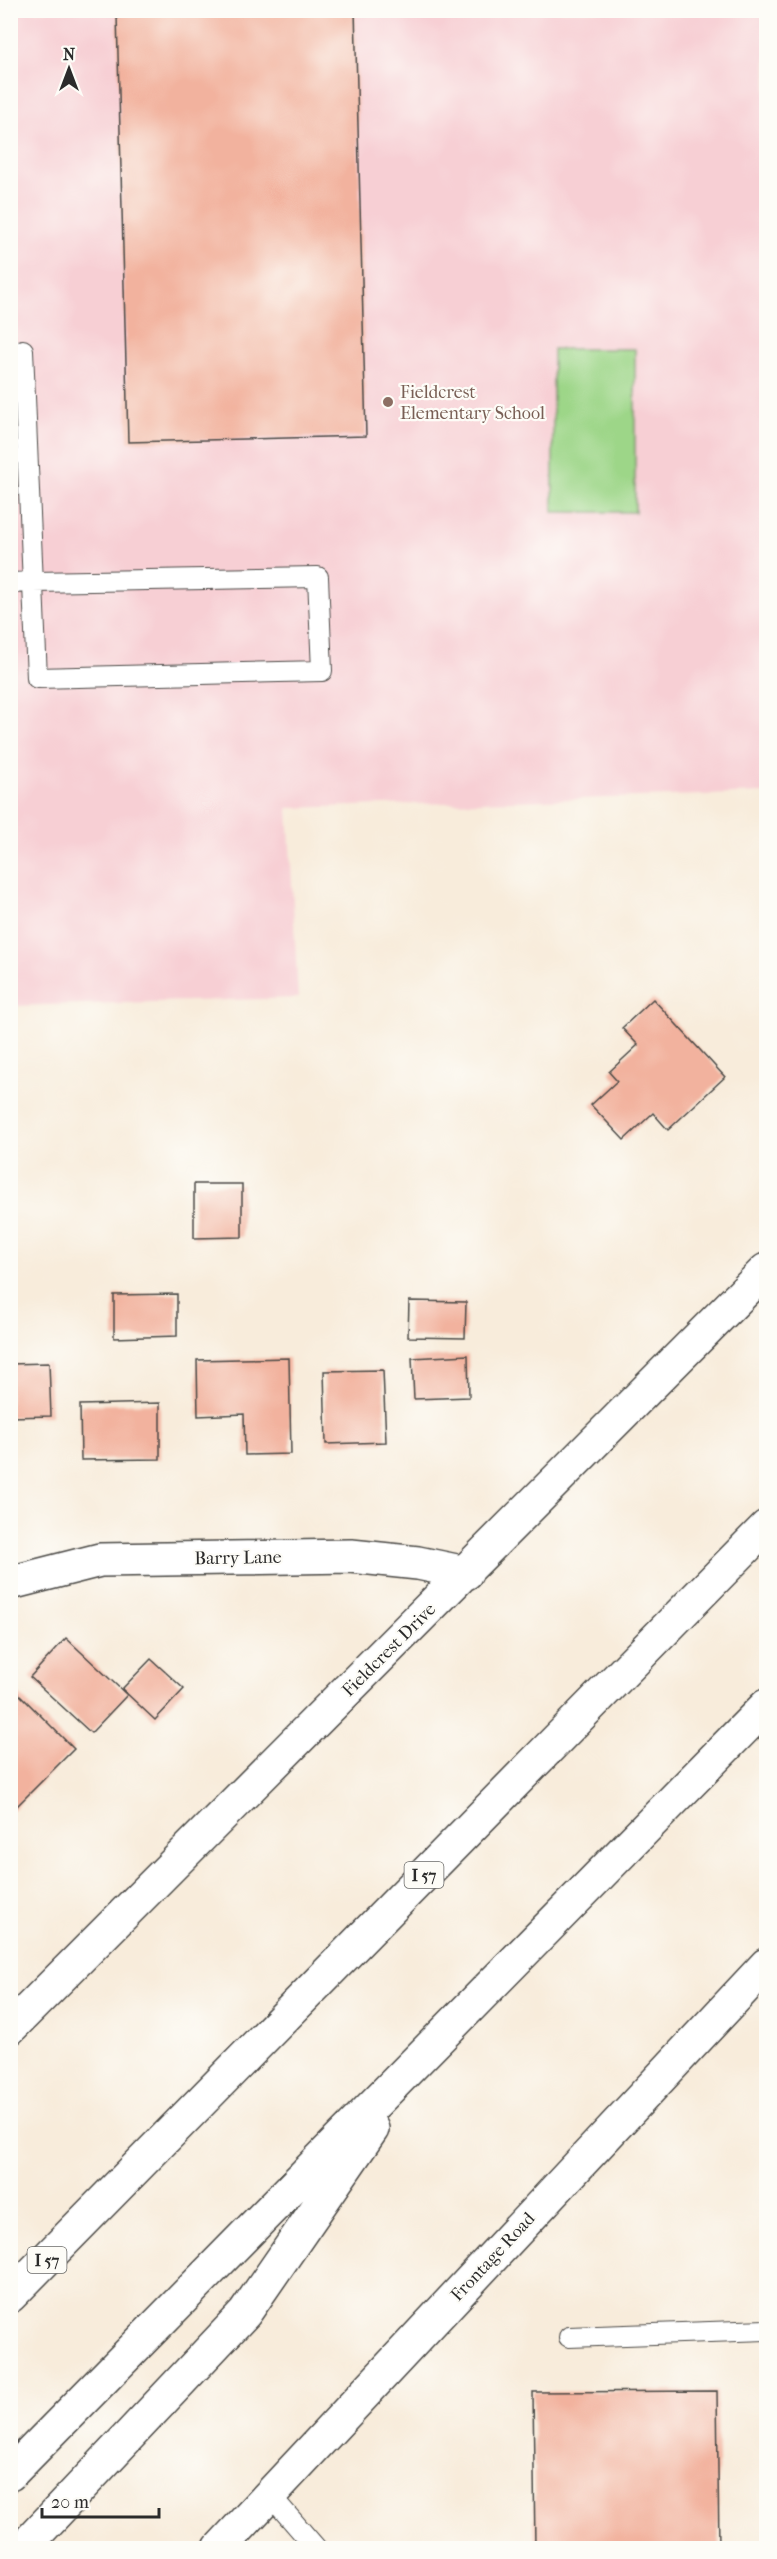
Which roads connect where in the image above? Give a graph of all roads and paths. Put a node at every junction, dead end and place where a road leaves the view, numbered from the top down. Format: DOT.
graph roads {
  1 [pos="23,350"];
  2 [pos="34,582"];
  3 [pos="10,583"];
  4 [pos="766,1270"];
  5 [pos="766,1527"];
  6 [pos="466,1574"];
  7 [pos="10,1583"];
  8 [pos="766,1706"];
  9 [pos="766,1965"];
  10 [pos="10,2028"];
  11 [pos="422,2056"];
  12 [pos="83,2224"];
  13 [pos="10,2273"];
  14 [pos="10,2296"];
  15 [pos="766,2330"];
  16 [pos="569,2337"];
  17 [pos="10,2474"];
  18 [pos="270,2495"];
  19 [pos="23,2548"];
  20 [pos="220,2548"];
  21 [pos="316,2548"];
  1 -- 2 [label="lane"];
  2 -- 2 [label="lane"];
  2 -- 3 [label="lane"];
  4 -- 6 [label="main road, Fieldcrest Drive"];
  5 -- 12 [label="main road, I 57"];
  6 -- 7 [label="main road, Barry Lane"];
  6 -- 10 [label="main road, Fieldcrest Drive"];
  8 -- 11 [label="main road"];
  9 -- 18 [label="main road, Frontage Road"];
  11 -- 17 [label="main road"];
  11 -- 19 [label="main road"];
  12 -- 13 [label="main road"];
  12 -- 14 [label="main road, I 57"];
  15 -- 16 [label="lane"];
  18 -- 20 [label="main road, Frontage Road"];
  18 -- 21 [label="lane"];
}
